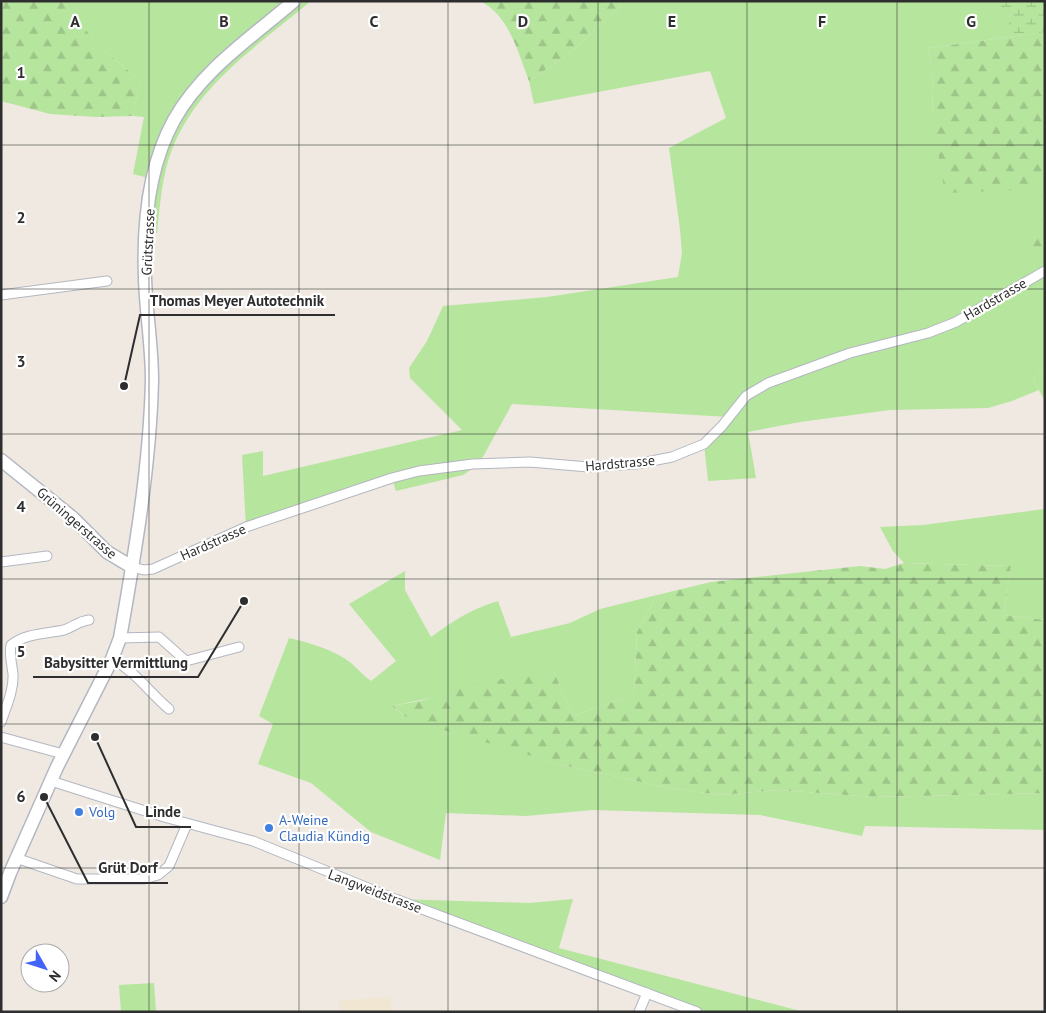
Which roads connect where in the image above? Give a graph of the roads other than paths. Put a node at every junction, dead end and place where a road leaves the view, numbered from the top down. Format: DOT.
graph roads {
  1 [pos="294,1"];
  2 [pos="1045,271"];
  3 [pos="107,281"];
  4 [pos="1,294"];
  5 [pos="1,460"];
  6 [pos="47,556"];
  7 [pos="1,562"];
  8 [pos="132,567"];
  9 [pos="89,620"];
  10 [pos="120,638"];
  11 [pos="239,647"];
  12 [pos="112,659"];
  13 [pos="169,709"];
  14 [pos="1,722"];
  15 [pos="1,737"];
  16 [pos="63,754"];
  17 [pos="51,781"];
  18 [pos="187,824"];
  19 [pos="16,858"];
  20 [pos="1,898"];
  21 [pos="648,993"];
  22 [pos="639,1012"];
  23 [pos="697,1012"];
  1 -- 8 [label="main road, Grütstrasse"];
  2 -- 8 [label="street, Hardstrasse"];
  3 -- 4 [label="street"];
  5 -- 8 [label="main road, Grüningerstrasse"];
  6 -- 7 [label="street"];
  8 -- 10 [label="main road, Grüningerstrasse"];
  9 -- 14 [label="street"];
  10 -- 11 [label="street"];
  10 -- 12 [label="main road, Grüningerstrasse"];
  12 -- 13 [label="street"];
  12 -- 16 [label="main road, Grüningerstrasse"];
  15 -- 16 [label="street"];
  16 -- 17 [label="main road, Grüningerstrasse"];
  17 -- 18 [label="street, Langweidstrasse"];
  17 -- 19 [label="main road, Grüningerstrasse"];
  18 -- 19 [label="street"];
  18 -- 21 [label="street, Langweidstrasse"];
  19 -- 20 [label="main road, Grüningerstrasse"];
  21 -- 22 [label="street"];
  21 -- 23 [label="street, Langweidstrasse"];
}
